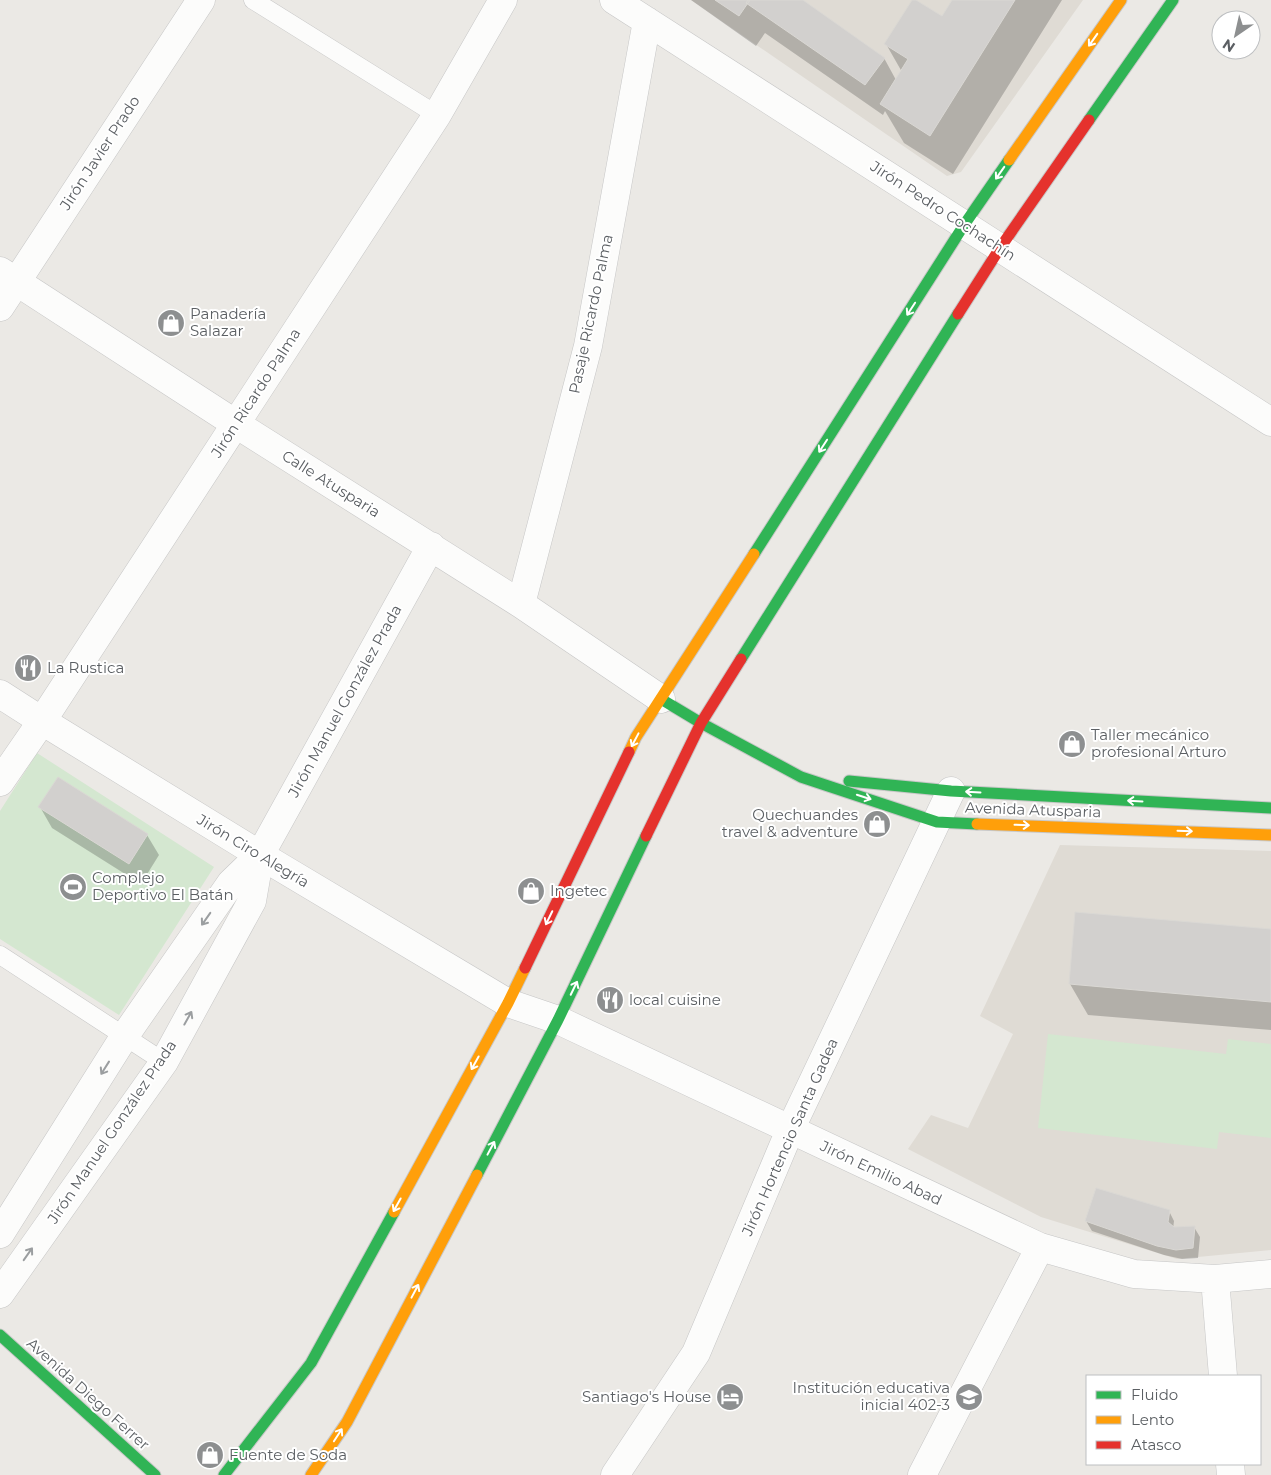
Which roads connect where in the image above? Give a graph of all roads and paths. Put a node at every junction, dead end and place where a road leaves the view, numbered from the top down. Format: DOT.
graph roads {
  1 [pos="201,0"];
  2 [pos="253,0"];
  3 [pos="504,0"];
  4 [pos="614,0"];
  5 [pos="1121,0"];
  6 [pos="1173,0"];
  7 [pos="647,21"];
  8 [pos="437,115"];
  9 [pos="964,224"];
  10 [pos="1000,248"];
  11 [pos="8,276"];
  12 [pos="0,307"];
  13 [pos="1271,422"];
  14 [pos="236,424"];
  15 [pos="430,546"];
  16 [pos="521,604"];
  17 [pos="0,694"];
  18 [pos="661,699"];
  19 [pos="42,721"];
  20 [pos="701,723"];
  21 [pos="801,777"];
  22 [pos="0,782"];
  23 [pos="951,790"];
  24 [pos="1271,808"];
  25 [pos="937,822"];
  26 [pos="1271,834"];
  27 [pos="260,856"];
  28 [pos="0,955"];
  29 [pos="508,1003"];
  30 [pos="558,1020"];
  31 [pos="124,1036"];
  32 [pos="164,1062"];
  33 [pos="790,1130"];
  34 [pos="0,1234"];
  35 [pos="1040,1247"];
  36 [pos="1271,1274"];
  37 [pos="1215,1279"];
  38 [pos="0,1294"];
  39 [pos="0,1336"];
  40 [pos="1223,1375"];
  41 [pos="155,1475"];
  42 [pos="224,1475"];
  43 [pos="311,1475"];
  44 [pos="615,1475"];
  45 [pos="922,1475"];
  1 -- 11 [label="street, Jirón Javier Prado"];
  2 -- 8 [label="lane"];
  3 -- 8 [label="street, Jirón Ricardo Palma"];
  4 -- 7 [label="street, Jirón Pedro Cochachín"];
  5 -- 9 [label="main road, one-way"];
  6 -- 10 [label="main road"];
  7 -- 9 [label="street, Jirón Pedro Cochachín"];
  7 -- 16 [label="street, Pasaje Ricardo Palma"];
  8 -- 14 [label="street, Jirón Ricardo Palma"];
  9 -- 10 [label="street, Jirón Pedro Cochachín"];
  9 -- 18 [label="main road, one-way"];
  10 -- 13 [label="street, Jirón Pedro Cochachín"];
  10 -- 20 [label="main road"];
  11 -- 12 [label="street, Jirón Javier Prado"];
  11 -- 14 [label="street, Calle Atusparia"];
  14 -- 15 [label="street, Calle Atusparia"];
  14 -- 19 [label="street, Jirón Ricardo Palma"];
  15 -- 16 [label="street, Calle Atusparia"];
  15 -- 27 [label="street, Jirón Manuel González Prada"];
  16 -- 18 [label="street, Calle Atusparia"];
  17 -- 19 [label="street, Jirón Ciro Alegría"];
  18 -- 20 [label="main road, Avenida Atusparia"];
  18 -- 29 [label="main road, one-way"];
  19 -- 22 [label="street, Jirón Ricardo Palma"];
  19 -- 27 [label="street, Jirón Ciro Alegría"];
  20 -- 21 [label="main road, Avenida Atusparia"];
  30 -- 20 [label="main road, one-way"];
  21 -- 23 [label="main road, Avenida Atusparia"];
  21 -- 25 [label="main road, Avenida Atusparia, one-way"];
  24 -- 23 [label="main road, Avenida Atusparia, one-way"];
  23 -- 25 [label="street, Jirón Hortencio Santa Gadea"];
  25 -- 26 [label="main road, Avenida Atusparia, one-way"];
  25 -- 33 [label="street, Jirón Hortencio Santa Gadea"];
  27 -- 29 [label="street, Jirón Ciro Alegría"];
  27 -- 31 [label="street, Jirón Manuel González Prada, one-way"];
  32 -- 27 [label="street, Jirón Manuel González Prada, one-way"];
  28 -- 31 [label="lane"];
  29 -- 30 [label="street, Jirón Emilio Abad"];
  29 -- 42 [label="main road, one-way"];
  30 -- 33 [label="street, Jirón Emilio Abad"];
  43 -- 30 [label="main road, one-way"];
  31 -- 32 [label="lane"];
  31 -- 34 [label="street, Jirón Manuel González Prada, one-way"];
  38 -- 32 [label="street, Jirón Manuel González Prada, one-way"];
  33 -- 35 [label="street, Jirón Emilio Abad"];
  33 -- 44 [label="street, Jirón Hortencio Santa Gadea"];
  35 -- 37 [label="street, Jirón Emilio Abad"];
  35 -- 45 [label="street"];
  36 -- 37 [label="street, Jirón Emilio Abad"];
  37 -- 40 [label="street"];
  39 -- 41 [label="main road, Avenida Diego Ferrer"];
}
